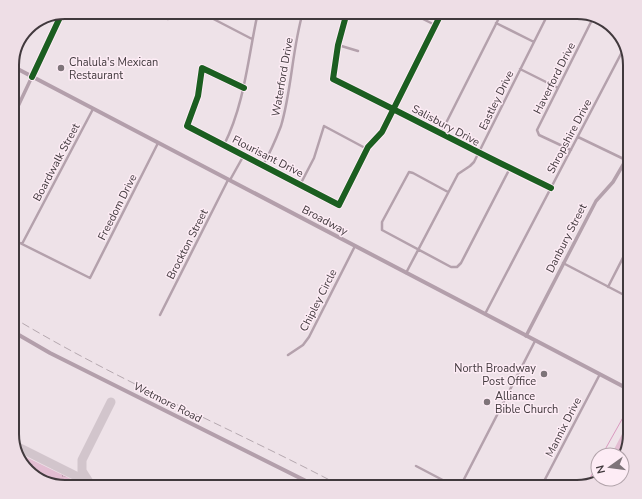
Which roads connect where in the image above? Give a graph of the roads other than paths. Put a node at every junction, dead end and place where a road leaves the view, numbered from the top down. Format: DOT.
graph roads {
  1 [pos="214,19"];
  2 [pos="256,19"];
  3 [pos="301,19"];
  4 [pos="345,19"];
  5 [pos="423,19"];
  6 [pos="438,19"];
  7 [pos="498,19"];
  8 [pos="546,19"];
  9 [pos="59,20"];
  10 [pos="592,21"];
  11 [pos="496,23"];
  12 [pos="435,25"];
  13 [pos="252,39"];
  14 [pos="534,42"];
  15 [pos="338,45"];
  16 [pos="358,51"];
  17 [pos="621,54"];
  18 [pos="520,69"];
  19 [pos="19,71"];
  20 [pos="32,77"];
  21 [pos="244,88"];
  22 [pos="558,88"];
  23 [pos="19,104"];
  24 [pos="93,109"];
  25 [pos="393,109"];
  26 [pos="441,133"];
  27 [pos="578,137"];
  28 [pos="158,143"];
  29 [pos="224,145"];
  30 [pos="367,149"];
  31 [pos="571,150"];
  32 [pos="478,153"];
  33 [pos="244,155"];
  34 [pos="623,159"];
  35 [pos="263,165"];
  36 [pos="510,168"];
  37 [pos="623,168"];
  38 [pos="229,180"];
  39 [pos="300,185"];
  40 [pos="551,188"];
  41 [pos="448,192"];
  42 [pos="19,242"];
  43 [pos="22,244"];
  44 [pos="355,246"];
  45 [pos="418,249"];
  46 [pos="623,258"];
  47 [pos="563,263"];
  48 [pos="406,273"];
  49 [pos="608,287"];
  50 [pos="623,294"];
  51 [pos="485,314"];
  52 [pos="160,315"];
  53 [pos="19,335"];
  54 [pos="526,336"];
  55 [pos="536,341"];
  56 [pos="288,355"];
  57 [pos="600,374"];
  58 [pos="623,386"];
  59 [pos="416,466"];
  60 [pos="304,480"];
  61 [pos="443,480"];
  62 [pos="464,480"];
  63 [pos="545,480"];
  1 -- 13 [label="street"];
  2 -- 13 [label="street"];
  3 -- 35 [label="street, Waterford Drive"];
  4 -- 15 [label="street"];
  5 -- 12 [label="street"];
  6 -- 12 [label="street"];
  7 -- 11 [label="street"];
  8 -- 14 [label="street, Eastley Drive"];
  9 -- 20 [label="street"];
  10 -- 22 [label="street, Haverford Drive"];
  11 -- 14 [label="street"];
  11 -- 26 [label="street"];
  12 -- 25 [label="street"];
  13 -- 21 [label="street"];
  14 -- 18 [label="street, Eastley Drive"];
  15 -- 16 [label="street"];
  15 -- 25 [label="street, Salisbury Drive"];
  17 -- 27 [label="street, Shropshire Drive"];
  18 -- 22 [label="street"];
  18 -- 32 [label="street, Eastley Drive"];
  19 -- 20 [label="main road, Broadway"];
  20 -- 23 [label="street"];
  20 -- 24 [label="main road, Broadway"];
  21 -- 29 [label="street"];
  21 -- 29 [label="street, Flourisant Drive"];
  22 -- 31 [label="street, Haverford Drive"];
  24 -- 28 [label="main road, Broadway"];
  24 -- 43 [label="street, Boardwalk Street"];
  25 -- 26 [label="street, Salisbury Drive"];
  25 -- 30 [label="street"];
  26 -- 32 [label="street, Salisbury Drive"];
  27 -- 31 [label="street, Shropshire Drive"];
  27 -- 34 [label="street"];
  28 -- 38 [label="main road, Broadway"];
  28 -- 43 [label="street, Freedom Drive"];
  29 -- 33 [label="street, Flourisant Drive"];
  30 -- 39 [label="street, Flourisant Drive"];
  30 -- 39 [label="street"];
  31 -- 40 [label="street, Shropshire Drive"];
  32 -- 36 [label="street, Salisbury Drive"];
  32 -- 41 [label="street, Eastley Drive"];
  33 -- 35 [label="street, Flourisant Drive"];
  33 -- 38 [label="street, Brockton Street"];
  35 -- 39 [label="street, Flourisant Drive"];
  36 -- 40 [label="street, Salisbury Drive"];
  36 -- 45 [label="street"];
  37 -- 47 [label="street, Danbury Street"];
  38 -- 44 [label="main road, Broadway"];
  38 -- 52 [label="street, Brockton Street"];
  40 -- 51 [label="street, Shropshire Drive"];
  41 -- 45 [label="street, Eastley Drive"];
  41 -- 45 [label="street"];
  42 -- 43 [label="street"];
  44 -- 48 [label="main road, Broadway"];
  44 -- 56 [label="street, Chipley Circle"];
  45 -- 48 [label="street, Eastley Drive"];
  46 -- 49 [label="street"];
  47 -- 49 [label="street"];
  47 -- 54 [label="street, Danbury Street"];
  48 -- 51 [label="main road, Broadway"];
  49 -- 50 [label="street"];
  51 -- 54 [label="main road, Broadway"];
  53 -- 60 [label="main road, Wetmore Road"];
  54 -- 55 [label="main road, Broadway"];
  55 -- 57 [label="main road, Broadway"];
  55 -- 62 [label="street"];
  57 -- 58 [label="main road, Broadway"];
  57 -- 63 [label="street, Mannix Drive"];
  59 -- 61 [label="street"];
}
